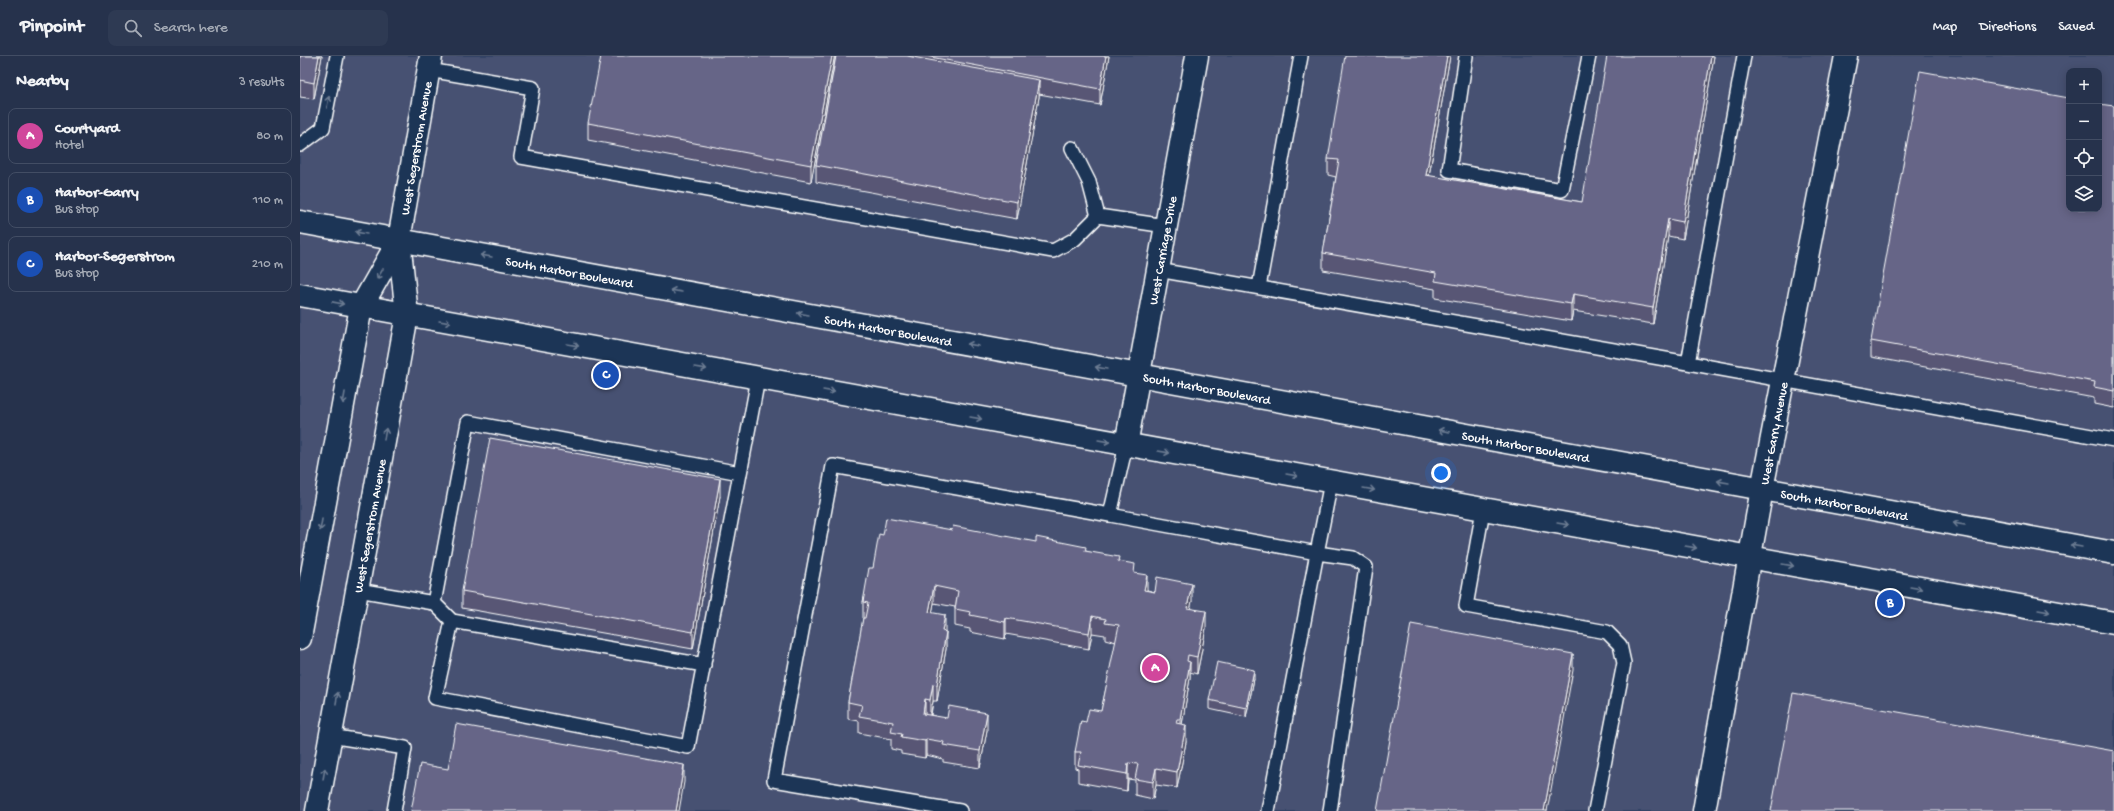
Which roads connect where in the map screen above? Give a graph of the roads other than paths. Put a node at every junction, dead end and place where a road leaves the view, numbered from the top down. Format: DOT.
graph roads {
  1 [pos="337,56"];
  2 [pos="1197,56"];
  3 [pos="1301,56"];
  4 [pos="1466,56"];
  5 [pos="1589,56"];
  6 [pos="1744,56"];
  7 [pos="1846,56"];
  8 [pos="430,63"];
  9 [pos="300,145"];
  10 [pos="1072,148"];
  11 [pos="1098,216"];
  12 [pos="300,222"];
  13 [pos="1166,226"];
  14 [pos="399,240"];
  15 [pos="1158,270"];
  16 [pos="1259,287"];
  17 [pos="300,295"];
  18 [pos="361,307"];
  19 [pos="407,315"];
  20 [pos="1688,363"];
  21 [pos="1139,375"];
  22 [pos="758,379"];
  23 [pos="1783,380"];
  24 [pos="2114,440"];
  25 [pos="1126,445"];
  26 [pos="740,473"];
  27 [pos="1331,482"];
  28 [pos="1762,489"];
  29 [pos="1483,510"];
  30 [pos="1110,515"];
  31 [pos="1317,553"];
  32 [pos="2114,553"];
  33 [pos="1749,558"];
  34 [pos="358,590"];
  35 [pos="434,603"];
  36 [pos="452,621"];
  37 [pos="2114,624"];
  38 [pos="300,638"];
  39 [pos="704,665"];
  40 [pos="330,736"];
  41 [pos="317,811"];
  42 [pos="394,811"];
  43 [pos="960,811"];
  44 [pos="1268,811"];
  45 [pos="1330,811"];
  46 [pos="1595,811"];
  47 [pos="1704,811"];
  9 -- 1 [label="lane, one-way"];
  2 -- 13 [label="main road, West Carriage Drive"];
  3 -- 16 [label="lane"];
  4 -- 5 [label="lane"];
  6 -- 20 [label="lane"];
  7 -- 23 [label="main road, West Garry Avenue"];
  8 -- 11 [label="lane"];
  8 -- 14 [label="main road, West Segerstrom Avenue"];
  10 -- 11 [label="lane"];
  11 -- 13 [label="lane"];
  14 -- 12 [label="main road, South Harbor Boulevard, one-way"];
  13 -- 15 [label="main road, West Carriage Drive"];
  14 -- 18 [label="main road, West Segerstrom Avenue, one-way"];
  14 -- 19 [label="main road, West Segerstrom Avenue"];
  21 -- 14 [label="main road, South Harbor Boulevard, one-way"];
  15 -- 16 [label="lane"];
  15 -- 21 [label="main road, West Carriage Drive"];
  16 -- 20 [label="lane"];
  17 -- 18 [label="main road, one-way"];
  18 -- 19 [label="main road"];
  18 -- 38 [label="main road, West Segerstrom Avenue, one-way"];
  19 -- 22 [label="main road, one-way"];
  34 -- 19 [label="main road, West Segerstrom Avenue, one-way"];
  20 -- 23 [label="lane"];
  21 -- 25 [label="main road, West Carriage Drive"];
  28 -- 21 [label="main road, South Harbor Boulevard, one-way"];
  22 -- 25 [label="main road, one-way"];
  22 -- 26 [label="lane"];
  23 -- 24 [label="lane"];
  23 -- 28 [label="main road, West Garry Avenue"];
  25 -- 27 [label="main road, one-way"];
  25 -- 30 [label="lane"];
  26 -- 35 [label="lane"];
  26 -- 39 [label="lane"];
  27 -- 29 [label="main road, one-way"];
  27 -- 31 [label="lane"];
  32 -- 28 [label="main road, South Harbor Boulevard, one-way"];
  28 -- 33 [label="main road, West Garry Avenue"];
  29 -- 33 [label="main road, one-way"];
  29 -- 46 [label="lane"];
  30 -- 31 [label="lane"];
  30 -- 43 [label="lane"];
  31 -- 44 [label="lane"];
  31 -- 45 [label="lane"];
  33 -- 37 [label="main road, one-way"];
  33 -- 47 [label="main road, West Garry Avenue"];
  34 -- 35 [label="lane"];
  40 -- 34 [label="main road, West Segerstrom Avenue, one-way"];
  35 -- 36 [label="lane"];
  36 -- 39 [label="lane"];
  36 -- 39 [label="lane"];
  41 -- 40 [label="main road, West Segerstrom Avenue, one-way"];
  40 -- 42 [label="lane"];
}
